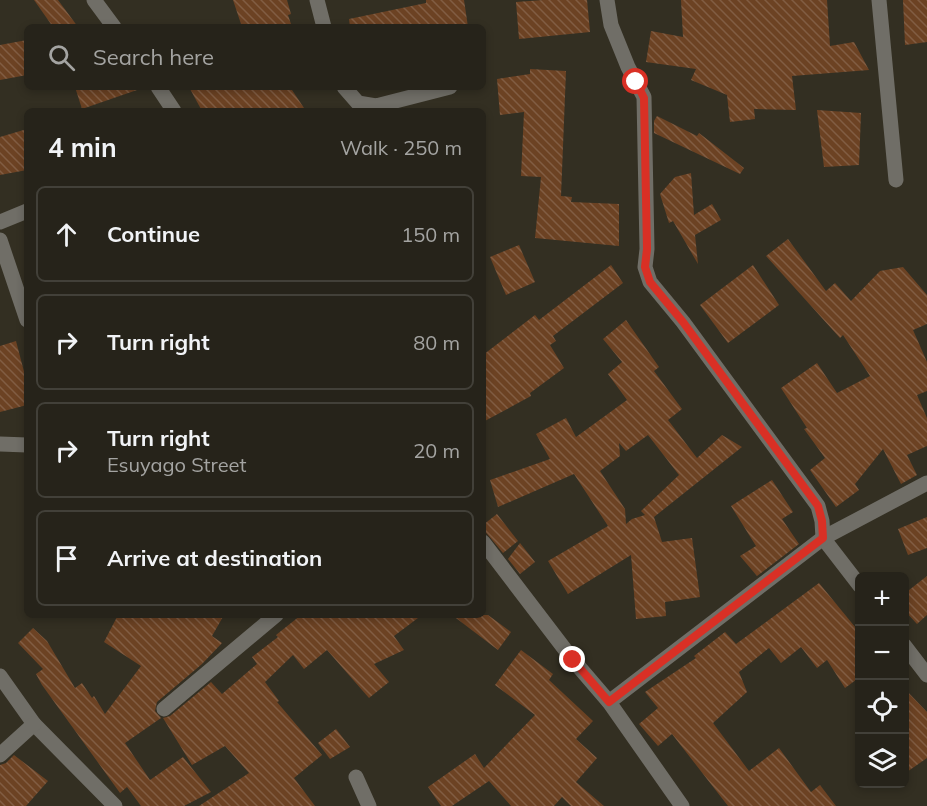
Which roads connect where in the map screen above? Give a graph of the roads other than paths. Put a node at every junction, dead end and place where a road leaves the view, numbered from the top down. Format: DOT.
graph roads {
  1 [pos="94,0"];
  2 [pos="317,0"];
  3 [pos="607,0"];
  4 [pos="879,0"];
  5 [pos="112,24"];
  6 [pos="323,24"];
  7 [pos="160,90"];
  8 [pos="347,90"];
  9 [pos="438,90"];
  10 [pos="172,108"];
  11 [pos="896,180"];
  12 [pos="24,212"];
  13 [pos="0,222"];
  14 [pos="0,240"];
  15 [pos="24,311"];
  16 [pos="0,444"];
  17 [pos="24,445"];
  18 [pos="927,483"];
  19 [pos="823,538"];
  20 [pos="486,546"];
  21 [pos="855,580"];
  22 [pos="272,618"];
  23 [pos="909,652"];
  24 [pos="927,675"];
  25 [pos="0,676"];
  26 [pos="609,702"];
  27 [pos="165,709"];
  28 [pos="34,724"];
  29 [pos="0,755"];
  30 [pos="356,777"];
  31 [pos="115,806"];
  32 [pos="369,806"];
  33 [pos="681,806"];
  1 -- 5 [label="street"];
  2 -- 6 [label="street"];
  3 -- 19 [label="street"];
  4 -- 11 [label="street"];
  7 -- 10 [label="street"];
  8 -- 9 [label="street"];
  12 -- 13 [label="street"];
  14 -- 15 [label="street"];
  16 -- 17 [label="street"];
  18 -- 19 [label="street"];
  19 -- 21 [label="street"];
  19 -- 26 [label="street"];
  20 -- 26 [label="street"];
  22 -- 27 [label="street"];
  23 -- 24 [label="street"];
  25 -- 28 [label="street"];
  26 -- 33 [label="street"];
  28 -- 29 [label="street"];
  28 -- 31 [label="street"];
  30 -- 32 [label="street"];
}
